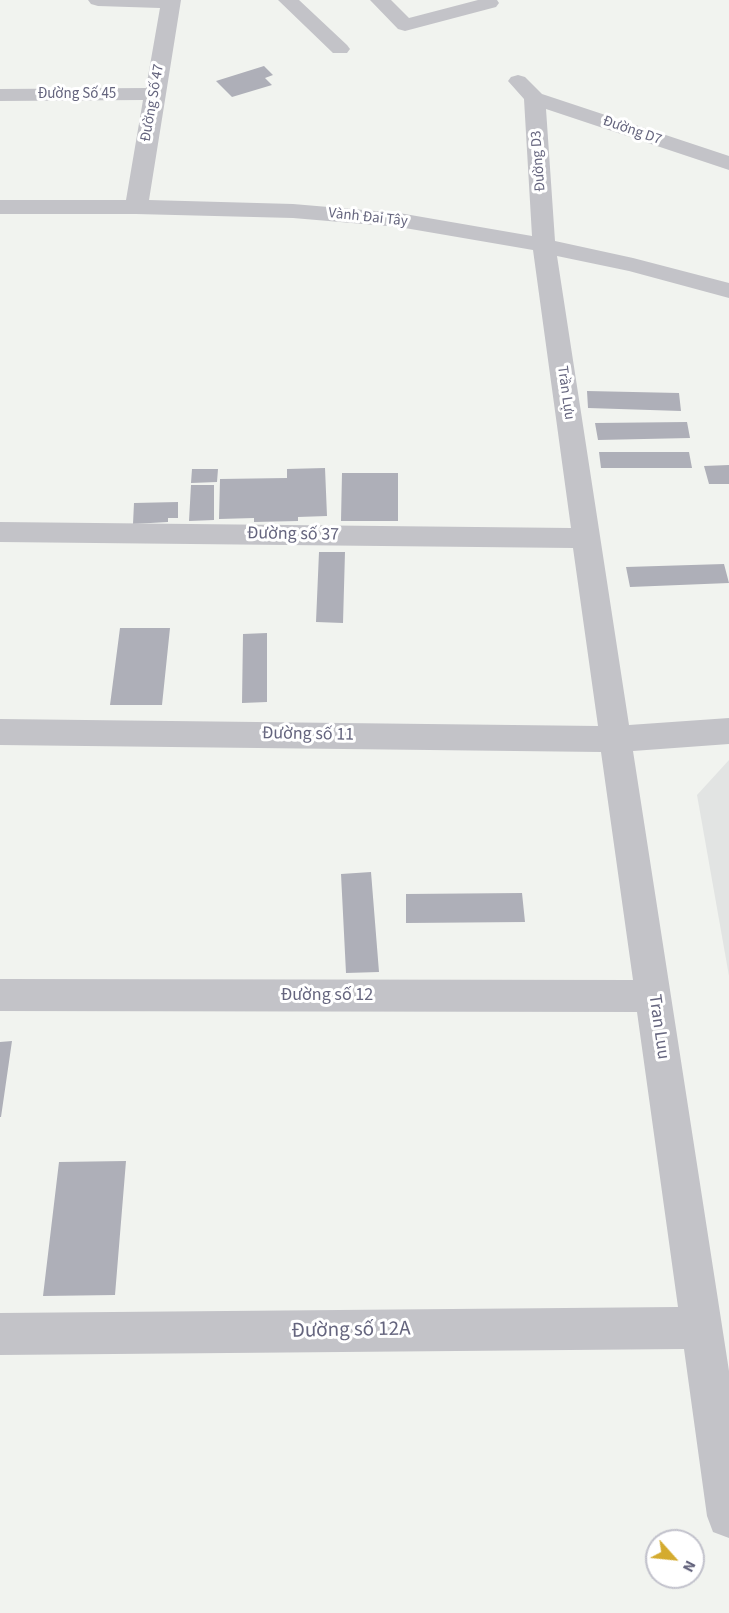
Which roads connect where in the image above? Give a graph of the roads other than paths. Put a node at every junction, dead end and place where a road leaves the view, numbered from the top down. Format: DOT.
graph roads {
  1 [pos="98,0"];
  2 [pos="288,0"];
  3 [pos="380,0"];
  4 [pos="171,1"];
  5 [pos="489,3"];
  6 [pos="340,49"];
  7 [pos="518,81"];
  8 [pos="153,94"];
  9 [pos="0,95"];
  10 [pos="535,98"];
  11 [pos="729,163"];
  12 [pos="0,207"];
  13 [pos="136,207"];
  14 [pos="544,248"];
  15 [pos="729,291"];
  16 [pos="0,532"];
  17 [pos="586,538"];
  18 [pos="729,731"];
  19 [pos="0,732"];
  20 [pos="616,739"];
  21 [pos="0,995"];
  22 [pos="653,996"];
  23 [pos="702,1328"];
  24 [pos="0,1334"];
  25 [pos="729,1516"];
  1 -- 4 [label="street"];
  2 -- 6 [label="street"];
  3 -- 5 [label="street"];
  4 -- 8 [label="street, Đường Số 47"];
  7 -- 10 [label="street"];
  8 -- 9 [label="street, Đường Số 45"];
  8 -- 13 [label="street, Đường Số 47"];
  10 -- 11 [label="street, Đường D7"];
  10 -- 14 [label="street, Đường D3"];
  12 -- 13 [label="street, Vành Đai Tây"];
  13 -- 14 [label="street, Vành Đai Tây"];
  14 -- 15 [label="street, Vành Đai Tây"];
  14 -- 17 [label="street, Trần Lựu"];
  16 -- 17 [label="street, Đường số 37"];
  17 -- 20 [label="street, Tran Luu"];
  18 -- 20 [label="street"];
  19 -- 20 [label="street, Đường số 11"];
  20 -- 22 [label="street, Tran Luu"];
  21 -- 22 [label="street, Đường số 12"];
  22 -- 23 [label="street, Tran Luu"];
  23 -- 24 [label="street, Đường số 12A"];
  23 -- 25 [label="street, Tran Luu"];
}
